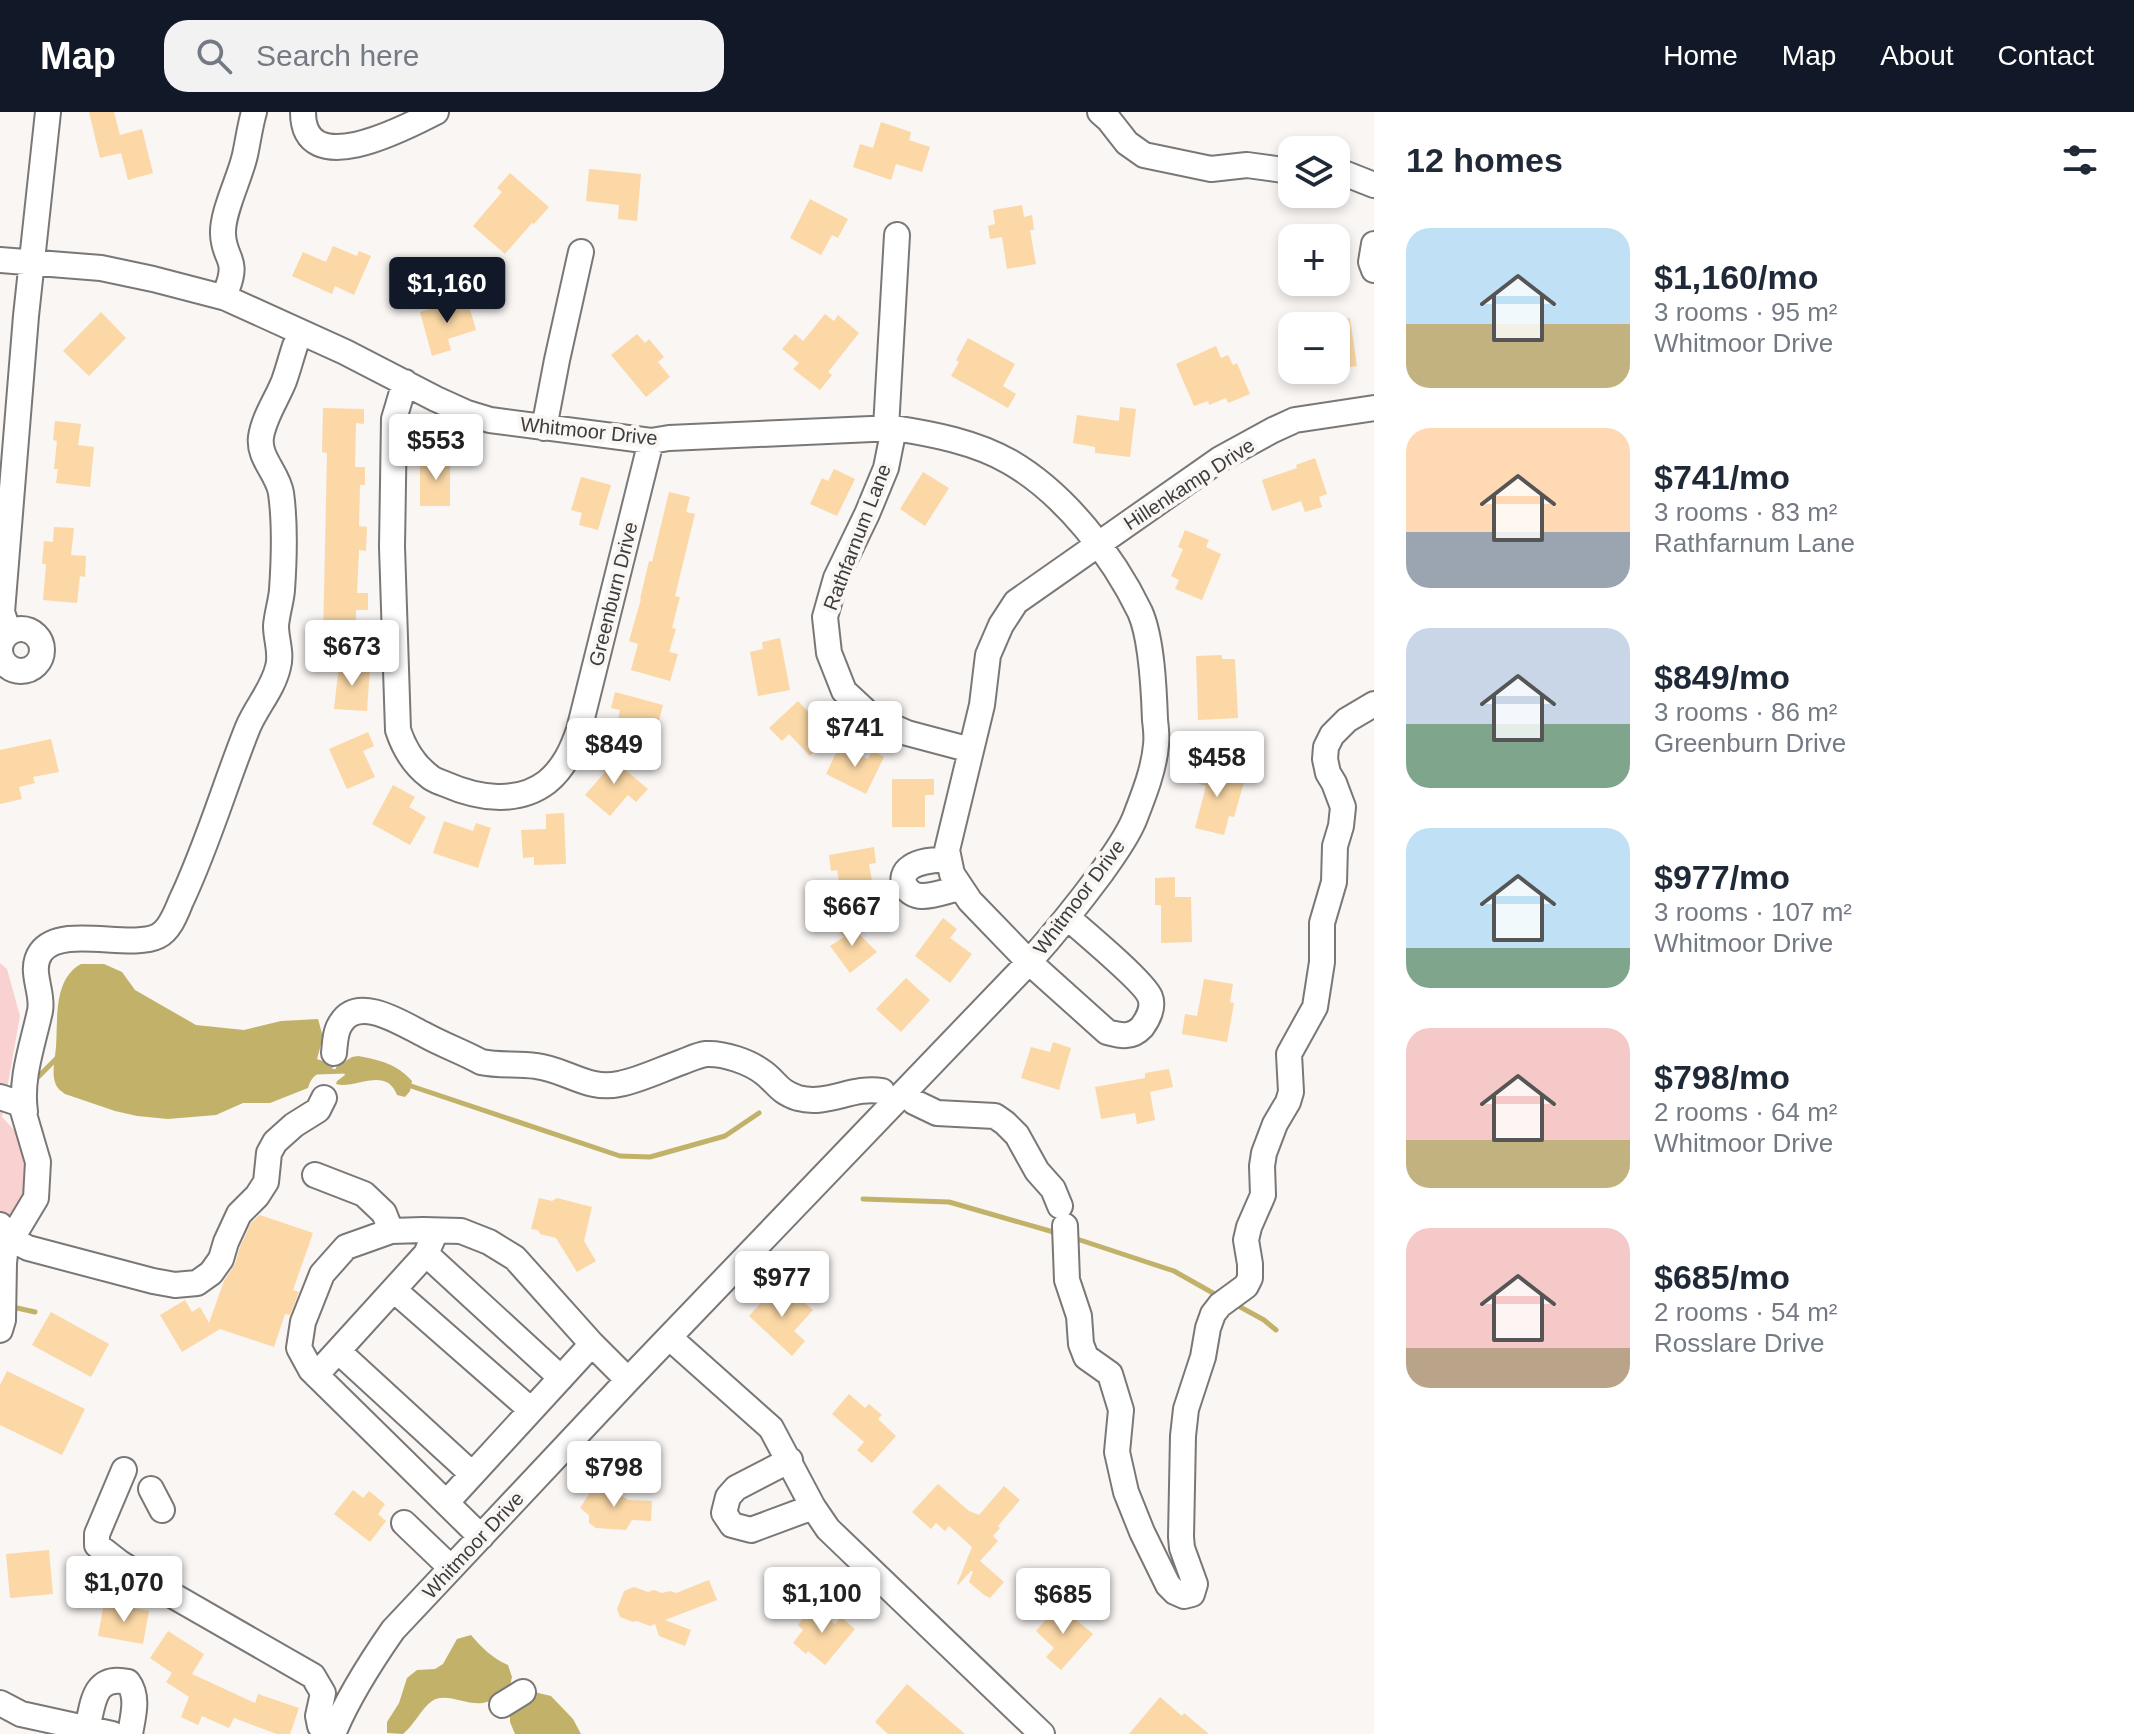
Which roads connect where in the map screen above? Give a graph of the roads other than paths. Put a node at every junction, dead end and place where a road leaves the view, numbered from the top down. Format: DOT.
graph roads {
  1 [pos="48,112"];
  2 [pos="254,112"];
  3 [pos="303,112"];
  4 [pos="436,112"];
  5 [pos="1100,112"];
  6 [pos="1278,169"];
  7 [pos="1350,176"];
  8 [pos="1374,185"];
  9 [pos="897,235"];
  10 [pos="1374,244"];
  11 [pos="581,252"];
  12 [pos="0,260"];
  13 [pos="33,262"];
  14 [pos="1374,270"];
  15 [pos="227,289"];
  16 [pos="295,346"];
  17 [pos="405,382"];
  18 [pos="1374,408"];
  19 [pos="544,428"];
  20 [pos="890,428"];
  21 [pos="651,441"];
  22 [pos="1099,543"];
  23 [pos="9,633"];
  24 [pos="1374,704"];
  25 [pos="971,750"];
  26 [pos="948,859"];
  27 [pos="961,888"];
  28 [pos="1068,918"];
  29 [pos="1029,962"];
  30 [pos="334,1053"];
  31 [pos="882,1091"];
  32 [pos="0,1097"];
  33 [pos="324,1098"];
  34 [pos="914,1102"];
  35 [pos="26,1119"];
  36 [pos="315,1175"];
  37 [pos="4,1230"];
  38 [pos="391,1231"];
  39 [pos="436,1231"];
  40 [pos="426,1254"];
  41 [pos="394,1290"];
  42 [pos="0,1330"];
  43 [pos="670,1338"];
  44 [pos="592,1344"];
  45 [pos="338,1351"];
  46 [pos="316,1375"];
  47 [pos="561,1378"];
  48 [pos="628,1380"];
  49 [pos="531,1410"];
  50 [pos="790,1460"];
  51 [pos="124,1470"];
  52 [pos="472,1474"];
  53 [pos="447,1502"];
  54 [pos="813,1507"];
  55 [pos="404,1523"];
  56 [pos="481,1537"];
  57 [pos="450,1567"];
  58 [pos="523,1692"];
  59 [pos="0,1703"];
  60 [pos="502,1705"];
  61 [pos="87,1730"];
  62 [pos="326,1730"];
  63 [pos="112,1734"];
  64 [pos="130,1734"];
  65 [pos="1042,1734"];
  1 -- 13 [label="street"];
  2 -- 15 [label="street"];
  3 -- 4 [label="street"];
  5 -- 6 [label="street"];
  7 -- 8 [label="street"];
  9 -- 20 [label="street, Rathfarnum Lane"];
  10 -- 14 [label="street"];
  11 -- 19 [label="street"];
  12 -- 13 [label="street, Whitmoor Drive"];
  13 -- 17 [label="street, Whitmoor Drive"];
  13 -- 23 [label="street"];
  16 -- 35 [label="street"];
  17 -- 19 [label="street, Whitmoor Drive"];
  17 -- 21 [label="street, Greenburn Drive"];
  18 -- 22 [label="street, Hillenkamp Drive"];
  19 -- 21 [label="street, Whitmoor Drive"];
  20 -- 21 [label="street, Whitmoor Drive"];
  20 -- 22 [label="street, Whitmoor Drive"];
  20 -- 25 [label="street, Rathfarnum Lane"];
  22 -- 25 [label="street, Hillenkamp Drive"];
  22 -- 28 [label="street, Whitmoor Drive"];
  24 -- 34 [label="street"];
  25 -- 26 [label="street, Hillenkamp Drive"];
  26 -- 27 [label="street"];
  26 -- 27 [label="street"];
  27 -- 29 [label="street"];
  28 -- 29 [label="street, Whitmoor Drive"];
  28 -- 29 [label="street"];
  29 -- 43 [label="street, Whitmoor Drive"];
  30 -- 31 [label="street"];
  32 -- 35 [label="street"];
  33 -- 37 [label="street"];
  35 -- 37 [label="street"];
  36 -- 38 [label="street"];
  37 -- 42 [label="street"];
  38 -- 39 [label="street"];
  38 -- 46 [label="street"];
  39 -- 40 [label="street"];
  39 -- 44 [label="street"];
  40 -- 41 [label="street"];
  40 -- 47 [label="street"];
  41 -- 45 [label="street"];
  41 -- 49 [label="street"];
  43 -- 48 [label="street, Whitmoor Drive"];
  43 -- 50 [label="street"];
  44 -- 47 [label="street"];
  44 -- 48 [label="street"];
  45 -- 46 [label="street"];
  45 -- 52 [label="street"];
  46 -- 53 [label="street"];
  47 -- 49 [label="street"];
  48 -- 56 [label="street, Whitmoor Drive"];
  49 -- 52 [label="street"];
  50 -- 54 [label="street"];
  50 -- 54 [label="street"];
  51 -- 62 [label="street"];
  52 -- 53 [label="street"];
  53 -- 56 [label="street"];
  54 -- 65 [label="street"];
  55 -- 57 [label="street"];
  56 -- 57 [label="street, Whitmoor Drive"];
  57 -- 62 [label="street, Whitmoor Drive"];
  58 -- 60 [label="street"];
  59 -- 61 [label="street"];
  61 -- 63 [label="street"];
  61 -- 64 [label="street"];
}
